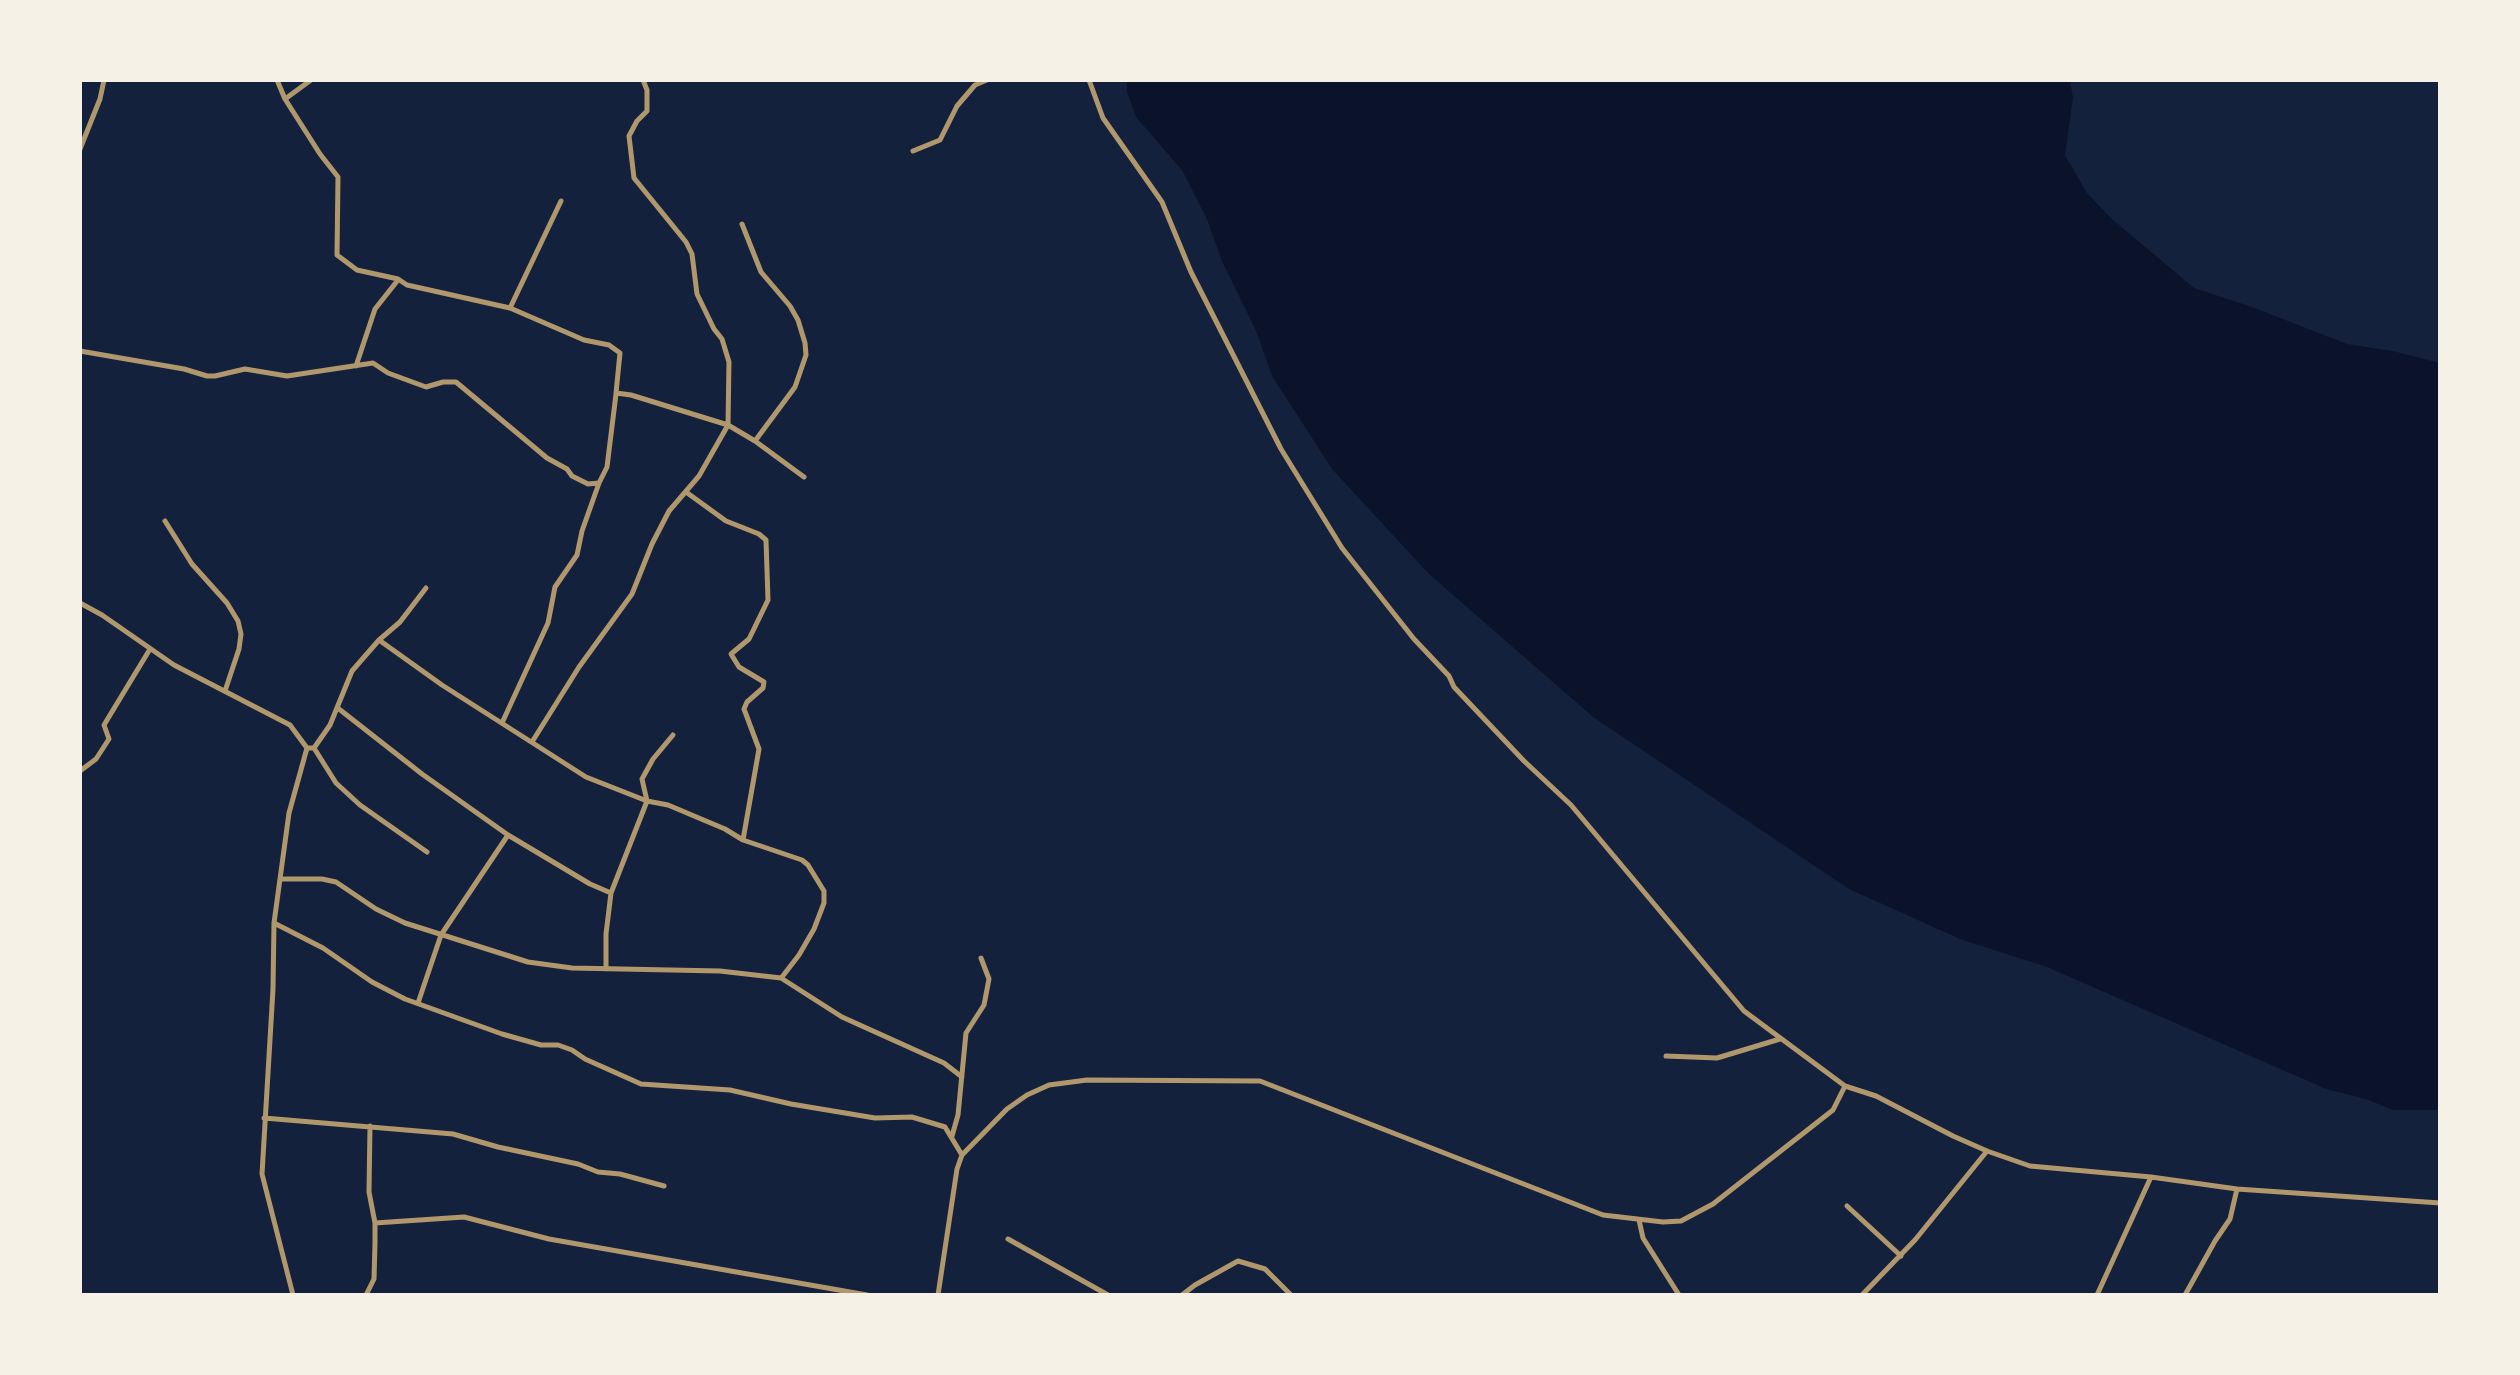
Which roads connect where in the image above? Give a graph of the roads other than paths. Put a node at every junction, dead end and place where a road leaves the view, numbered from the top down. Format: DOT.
graph roads {
  1 [pos="104,80"];
  2 [pos="277,80"];
  3 [pos="311,80"];
  4 [pos="644,80"];
  5 [pos="987,80"];
  6 [pos="1089,80"];
  7 [pos="285,99"];
  8 [pos="83,134"];
  9 [pos="80,149"];
  10 [pos="914,151"];
  11 [pos="561,201"];
  12 [pos="742,224"];
  13 [pos="398,279"];
  14 [pos="510,308"];
  15 [pos="80,351"];
  16 [pos="356,366"];
  17 [pos="616,393"];
  18 [pos="728,425"];
  19 [pos="754,440"];
  20 [pos="804,477"];
  21 [pos="599,483"];
  22 [pos="685,492"];
  23 [pos="165,521"];
  24 [pos="426,588"];
  25 [pos="80,603"];
  26 [pos="379,640"];
  27 [pos="150,649"];
  28 [pos="224,690"];
  29 [pos="338,709"];
  30 [pos="502,722"];
  31 [pos="673,734"];
  32 [pos="532,742"];
  33 [pos="310,748"];
  34 [pos="80,771"];
  35 [pos="647,802"];
  36 [pos="508,835"];
  37 [pos="742,840"];
  38 [pos="427,852"];
  39 [pos="281,879"];
  40 [pos="611,893"];
  41 [pos="274,922"];
  42 [pos="441,935"];
  43 [pos="980,958"];
  44 [pos="606,969"];
  45 [pos="781,978"];
  46 [pos="417,1004"];
  47 [pos="1780,1039"];
  48 [pos="1666,1056"];
  49 [pos="962,1077"];
  50 [pos="1844,1086"];
  51 [pos="264,1118"];
  52 [pos="370,1126"];
  53 [pos="952,1136"];
  54 [pos="1987,1151"];
  55 [pos="962,1155"];
  56 [pos="2152,1177"];
  57 [pos="664,1186"];
  58 [pos="2237,1189"];
  59 [pos="2440,1203"];
  60 [pos="1848,1206"];
  61 [pos="1639,1220"];
  62 [pos="375,1224"];
  63 [pos="1008,1239"];
  64 [pos="1900,1256"];
  65 [pos="295,1295"];
  66 [pos="366,1295"];
  67 [pos="867,1295"];
  68 [pos="938,1295"];
  69 [pos="1108,1295"];
  70 [pos="1182,1295"];
  71 [pos="1290,1295"];
  72 [pos="1680,1295"];
  73 [pos="1862,1295"];
  74 [pos="2097,1295"];
  75 [pos="2185,1295"];
  1 -- 8 [label="street"];
  2 -- 7 [label="street"];
  3 -- 7 [label="street"];
  4 -- 18 [label="street"];
  5 -- 10 [label="street"];
  6 -- 47 [label="street"];
  7 -- 13 [label="street"];
  8 -- 9 [label="street"];
  11 -- 14 [label="street"];
  12 -- 19 [label="street"];
  13 -- 14 [label="street"];
  13 -- 16 [label="street"];
  14 -- 17 [label="street"];
  15 -- 16 [label="street"];
  16 -- 21 [label="street"];
  17 -- 18 [label="street"];
  17 -- 21 [label="street"];
  18 -- 19 [label="street"];
  18 -- 22 [label="street"];
  19 -- 20 [label="street"];
  21 -- 30 [label="street"];
  22 -- 32 [label="street"];
  22 -- 37 [label="street"];
  23 -- 28 [label="street"];
  24 -- 26 [label="street"];
  25 -- 27 [label="street"];
  26 -- 29 [label="street"];
  26 -- 30 [label="street"];
  27 -- 28 [label="street"];
  27 -- 34 [label="street"];
  28 -- 33 [label="street"];
  29 -- 33 [label="street"];
  29 -- 36 [label="street"];
  30 -- 32 [label="street"];
  31 -- 35 [label="street"];
  32 -- 35 [label="street"];
  33 -- 38 [label="street"];
  33 -- 39 [label="street"];
  35 -- 37 [label="street"];
  35 -- 40 [label="street"];
  36 -- 40 [label="street"];
  36 -- 42 [label="street"];
  37 -- 45 [label="street"];
  39 -- 41 [label="street"];
  39 -- 42 [label="street"];
  40 -- 44 [label="street"];
  41 -- 46 [label="street"];
  41 -- 51 [label="street"];
  42 -- 44 [label="street"];
  42 -- 46 [label="street"];
  43 -- 49 [label="street"];
  44 -- 45 [label="street"];
  45 -- 49 [label="street"];
  46 -- 53 [label="street"];
  47 -- 48 [label="street"];
  47 -- 50 [label="street"];
  49 -- 53 [label="street"];
  50 -- 54 [label="street"];
  50 -- 61 [label="street"];
  51 -- 52 [label="street"];
  51 -- 65 [label="street"];
  52 -- 57 [label="street"];
  52 -- 62 [label="street"];
  53 -- 55 [label="street"];
  54 -- 56 [label="street"];
  54 -- 64 [label="street"];
  55 -- 61 [label="street"];
  55 -- 68 [label="street"];
  56 -- 58 [label="street"];
  56 -- 74 [label="street"];
  58 -- 59 [label="street"];
  58 -- 75 [label="street"];
  60 -- 64 [label="street"];
  61 -- 72 [label="street"];
  62 -- 66 [label="street"];
  62 -- 67 [label="street"];
  63 -- 69 [label="street"];
  64 -- 73 [label="street"];
  70 -- 71 [label="street"];
}
